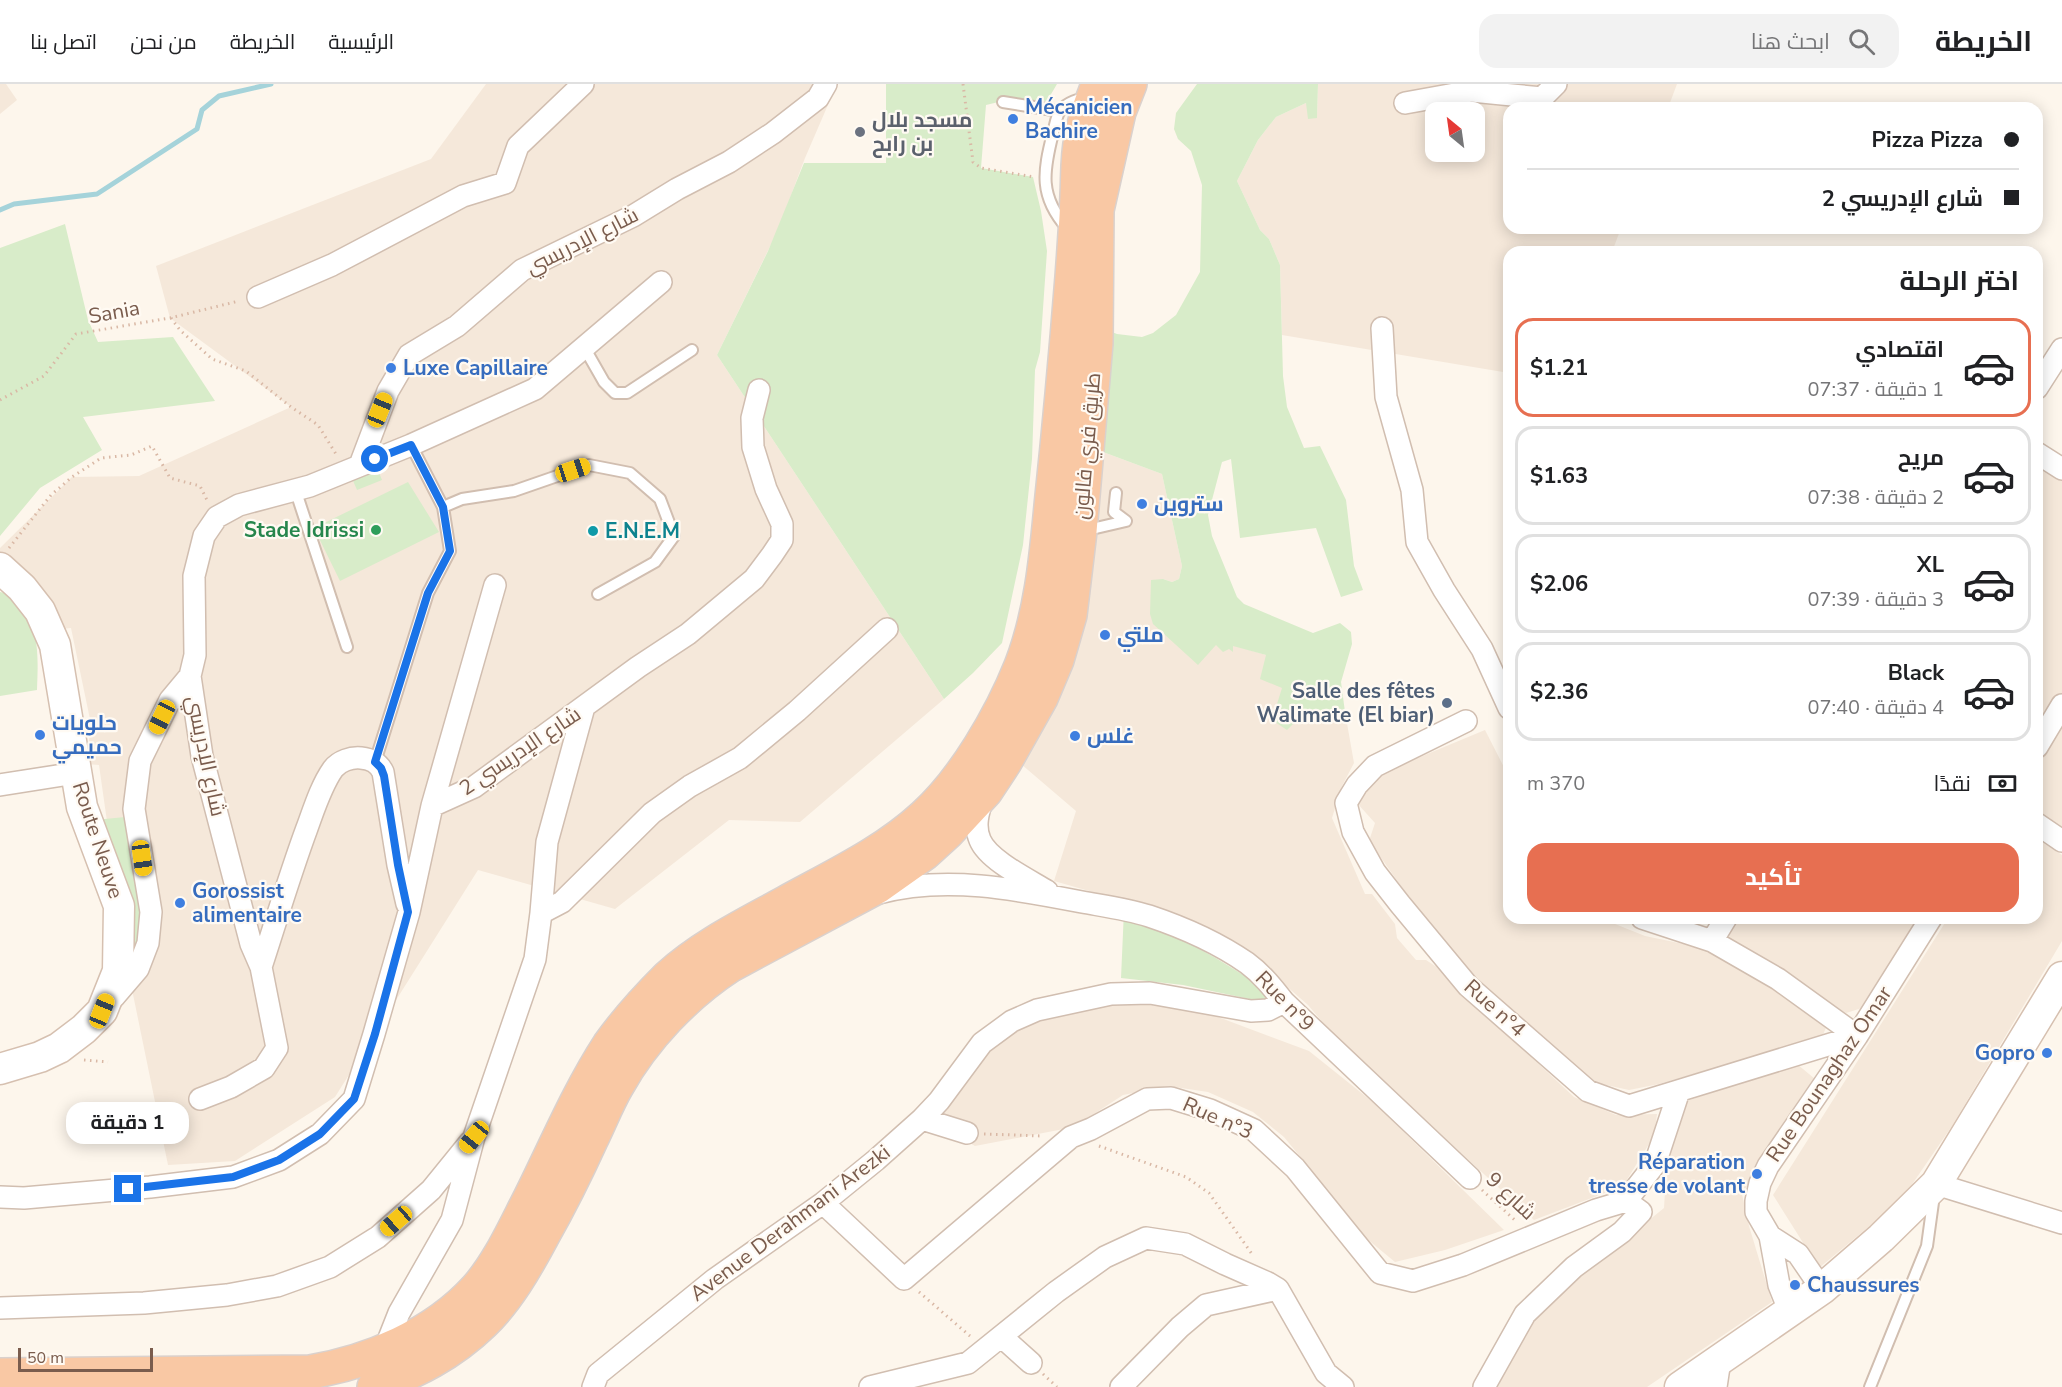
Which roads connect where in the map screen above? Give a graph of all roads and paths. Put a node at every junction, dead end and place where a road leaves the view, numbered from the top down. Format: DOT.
graph roads {
  1 [pos="583,84"];
  2 [pos="826,84"];
  3 [pos="963,84"];
  4 [pos="1130,84"];
  5 [pos="1556,84"];
  6 [pos="1096,90"];
  7 [pos="1003,102"];
  8 [pos="1405,103"];
  9 [pos="1059,111"];
  10 [pos="1044,178"];
  11 [pos="1074,236"];
  12 [pos="661,282"];
  13 [pos="258,297"];
  14 [pos="170,318"];
  15 [pos="1382,328"];
  16 [pos="584,347"];
  17 [pos="2062,349"];
  18 [pos="692,350"];
  19 [pos="2043,379"];
  20 [pos="759,390"];
  21 [pos="0,400"];
  22 [pos="411,445"];
  23 [pos="2043,457"];
  24 [pos="353,468"];
  25 [pos="2062,469"];
  26 [pos="295,489"];
  27 [pos="1116,493"];
  28 [pos="443,507"];
  29 [pos="217,517"];
  30 [pos="1080,531"];
  31 [pos="4,559"];
  32 [pos="495,585"];
  33 [pos="598,594"];
  34 [pos="887,629"];
  35 [pos="347,647"];
  36 [pos="190,676"];
  37 [pos="1503,695"];
  38 [pos="2062,705"];
  39 [pos="584,707"];
  40 [pos="1466,721"];
  41 [pos="2043,737"];
  42 [pos="375,762"];
  43 [pos="76,773"];
  44 [pos="0,785"];
  45 [pos="986,791"];
  46 [pos="432,806"];
  47 [pos="2043,828"];
  48 [pos="2062,841"];
  49 [pos="1058,897"];
  50 [pos="852,900"];
  51 [pos="408,912"];
  52 [pos="541,913"];
  53 [pos="1660,924"];
  54 [pos="1722,924"];
  55 [pos="1927,924"];
  56 [pos="1712,941"];
  57 [pos="261,967"];
  58 [pos="2062,977"];
  59 [pos="1284,1002"];
  60 [pos="102,1011"];
  61 [pos="1857,1036"];
  62 [pos="0,1069"];
  63 [pos="1679,1091"];
  64 [pos="200,1099"];
  65 [pos="922,1119"];
  66 [pos="967,1133"];
  67 [pos="474,1137"];
  68 [pos="1071,1137"];
  69 [pos="1470,1178"];
  70 [pos="1936,1184"];
  71 [pos="0,1197"];
  72 [pos="1626,1201"];
  73 [pos="823,1203"];
  74 [pos="2062,1223"];
  75 [pos="1531,1236"];
  76 [pos="1770,1236"];
  77 [pos="903,1279"];
  78 [pos="1278,1289"];
  79 [pos="1822,1289"];
  80 [pos="0,1308"];
  81 [pos="1789,1310"];
  82 [pos="994,1344"];
  83 [pos="384,1351"];
  84 [pos="1031,1363"];
  85 [pos="968,1364"];
  86 [pos="1718,1373"];
  87 [pos="0,1375"];
  88 [pos="374,1387"];
  89 [pos="593,1387"];
  90 [pos="870,1387"];
  91 [pos="935,1387"];
  92 [pos="1121,1387"];
  93 [pos="1343,1387"];
  94 [pos="1484,1387"];
  95 [pos="1680,1387"];
  96 [pos="1870,1387"];
  1 -- 13 [label="street"];
  2 -- 24 [label="street, شارع الإدريسي"];
  3 -- 10 [label="path"];
  4 -- 30 [label="highway, طريق فري فالون"];
  5 -- 8 [label="street"];
  6 -- 9 [label="lane"];
  6 -- 11 [label="highway"];
  7 -- 9 [label="lane"];
  9 -- 10 [label="lane"];
  10 -- 11 [label="lane"];
  11 -- 83 [label="highway"];
  12 -- 16 [label="street"];
  13 -- 14 [label="path, Sania"];
  14 -- 21 [label="path, Sania"];
  14 -- 24 [label="path"];
  15 -- 37 [label="street"];
  16 -- 18 [label="lane"];
  16 -- 22 [label="street"];
  17 -- 19 [label="street"];
  20 -- 39 [label="street, شارع الإدريسي 2"];
  22 -- 24 [label="street"];
  22 -- 28 [label="lane"];
  23 -- 25 [label="street"];
  24 -- 26 [label="street"];
  26 -- 29 [label="street"];
  26 -- 35 [label="lane"];
  27 -- 30 [label="lane"];
  28 -- 33 [label="lane"];
  28 -- 42 [label="lane"];
  29 -- 31 [label="path"];
  29 -- 36 [label="street, شارع الإدريسي"];
  30 -- 45 [label="highway, طريق فري فالون"];
  31 -- 43 [label="main road, Route Neuve"];
  32 -- 46 [label="street"];
  34 -- 52 [label="street"];
  36 -- 57 [label="street, شارع الإدريسي"];
  36 -- 60 [label="street"];
  38 -- 41 [label="street"];
  39 -- 46 [label="street, شارع الإدريسي 2"];
  39 -- 52 [label="street"];
  40 -- 63 [label="street, Rue n°4"];
  42 -- 51 [label="street"];
  42 -- 57 [label="street, شارع الإدريسي"];
  43 -- 44 [label="street"];
  43 -- 60 [label="main road, Route Neuve"];
  45 -- 49 [label="street"];
  45 -- 50 [label="highway, طريق فري فالون"];
  46 -- 51 [label="street"];
  47 -- 48 [label="street"];
  49 -- 50 [label="street, Rue n°9"];
  49 -- 59 [label="street, Rue n°9"];
  50 -- 88 [label="highway, طريق فري فالون"];
  51 -- 71 [label="street"];
  52 -- 67 [label="street"];
  53 -- 56 [label="street"];
  54 -- 56 [label="street"];
  55 -- 61 [label="street, Rue Bounaghaz Omar"];
  56 -- 61 [label="street"];
  57 -- 64 [label="street, شارع الإدريسي"];
  58 -- 70 [label="main road"];
  59 -- 65 [label="street, Avenue Derahmani Arezki"];
  59 -- 69 [label="street, Rue n°9"];
  60 -- 62 [label="main road, Route Neuve"];
  61 -- 63 [label="street, Rue n°4"];
  61 -- 76 [label="street, Rue Bounaghaz Omar"];
  63 -- 72 [label="street"];
  65 -- 66 [label="street"];
  65 -- 73 [label="street, Avenue Derahmani Arezki"];
  66 -- 68 [label="path"];
  67 -- 80 [label="street"];
  67 -- 83 [label="street"];
  68 -- 75 [label="street, Rue n°3"];
  68 -- 77 [label="street, Rue n°3"];
  68 -- 78 [label="path"];
  69 -- 75 [label="path, شارع 9"];
  70 -- 74 [label="street"];
  70 -- 79 [label="main road"];
  70 -- 96 [label="lane"];
  72 -- 75 [label="street, Rue n°3"];
  72 -- 94 [label="street"];
  73 -- 77 [label="street"];
  73 -- 89 [label="street, Avenue Derahmani Arezki"];
  76 -- 79 [label="street"];
  76 -- 81 [label="street"];
  77 -- 82 [label="path"];
  78 -- 82 [label="street"];
  78 -- 92 [label="street"];
  78 -- 93 [label="street"];
  79 -- 81 [label="main road"];
  81 -- 86 [label="main road"];
  82 -- 84 [label="street"];
  82 -- 85 [label="street"];
  83 -- 87 [label="highway"];
  85 -- 90 [label="street"];
  85 -- 91 [label="street"];
  86 -- 95 [label="main road"];
}
